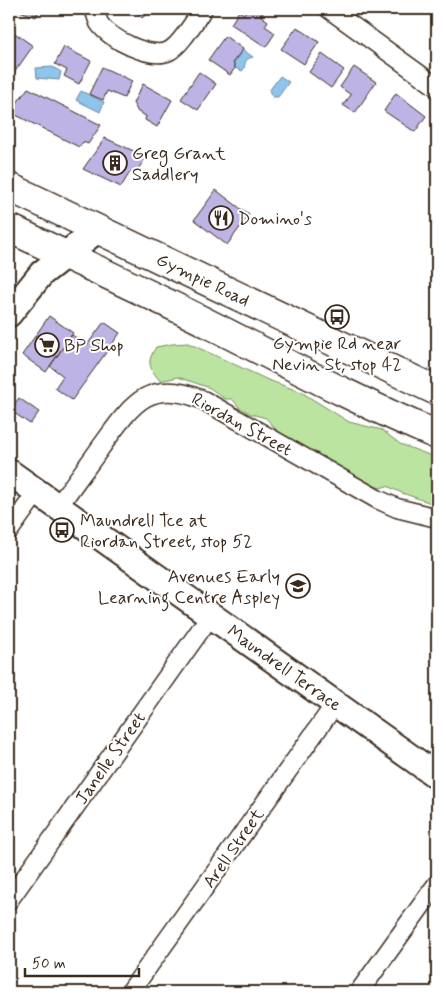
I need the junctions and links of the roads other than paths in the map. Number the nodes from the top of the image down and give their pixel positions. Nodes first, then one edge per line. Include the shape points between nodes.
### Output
1 (94, 9) edge
2 (203, 9) edge
3 (330, 9) edge
4 (437, 87) edge
5 (9, 187) edge
6 (9, 228) edge
7 (97, 230) junction
8 (64, 254) junction
9 (9, 314) edge
10 (398, 373) junction
11 (437, 391) edge
12 (380, 410) junction
13 (437, 435) edge
14 (9, 472) edge
15 (36, 492) junction
16 (58, 507) junction
17 (437, 518) edge
18 (9, 531) edge
19 (211, 615) junction
20 (336, 703) junction
21 (437, 776) edge
22 (437, 884) edge
23 (9, 900) edge
24 (130, 992) edge
25 (359, 992) edge

1 - 2 street via 100,24 110,34 138,50 153,54 168,51 180,41
3 - 4 street
5 - 7 highway, Gympie Road
6 - 8 highway
7 - 8 main road
7 - 10 highway, Gympie Road
8 - 9 main road via 34,281
8 - 12 highway
10 - 11 highway, Gympie Road
10 - 12 highway
12 - 13 highway
14 - 15 main road, Maundrell Terrace
15 - 16 main road, Maundrell Terrace
15 - 18 street
16 - 17 street, Riordan Street via 126,412 142,399 173,390 203,400 377,500
16 - 19 main road, Maundrell Terrace
19 - 20 main road, Maundrell Terrace
19 - 23 street, Janelle Street
20 - 21 main road, Maundrell Terrace
20 - 24 street, Arell Street
22 - 25 street

